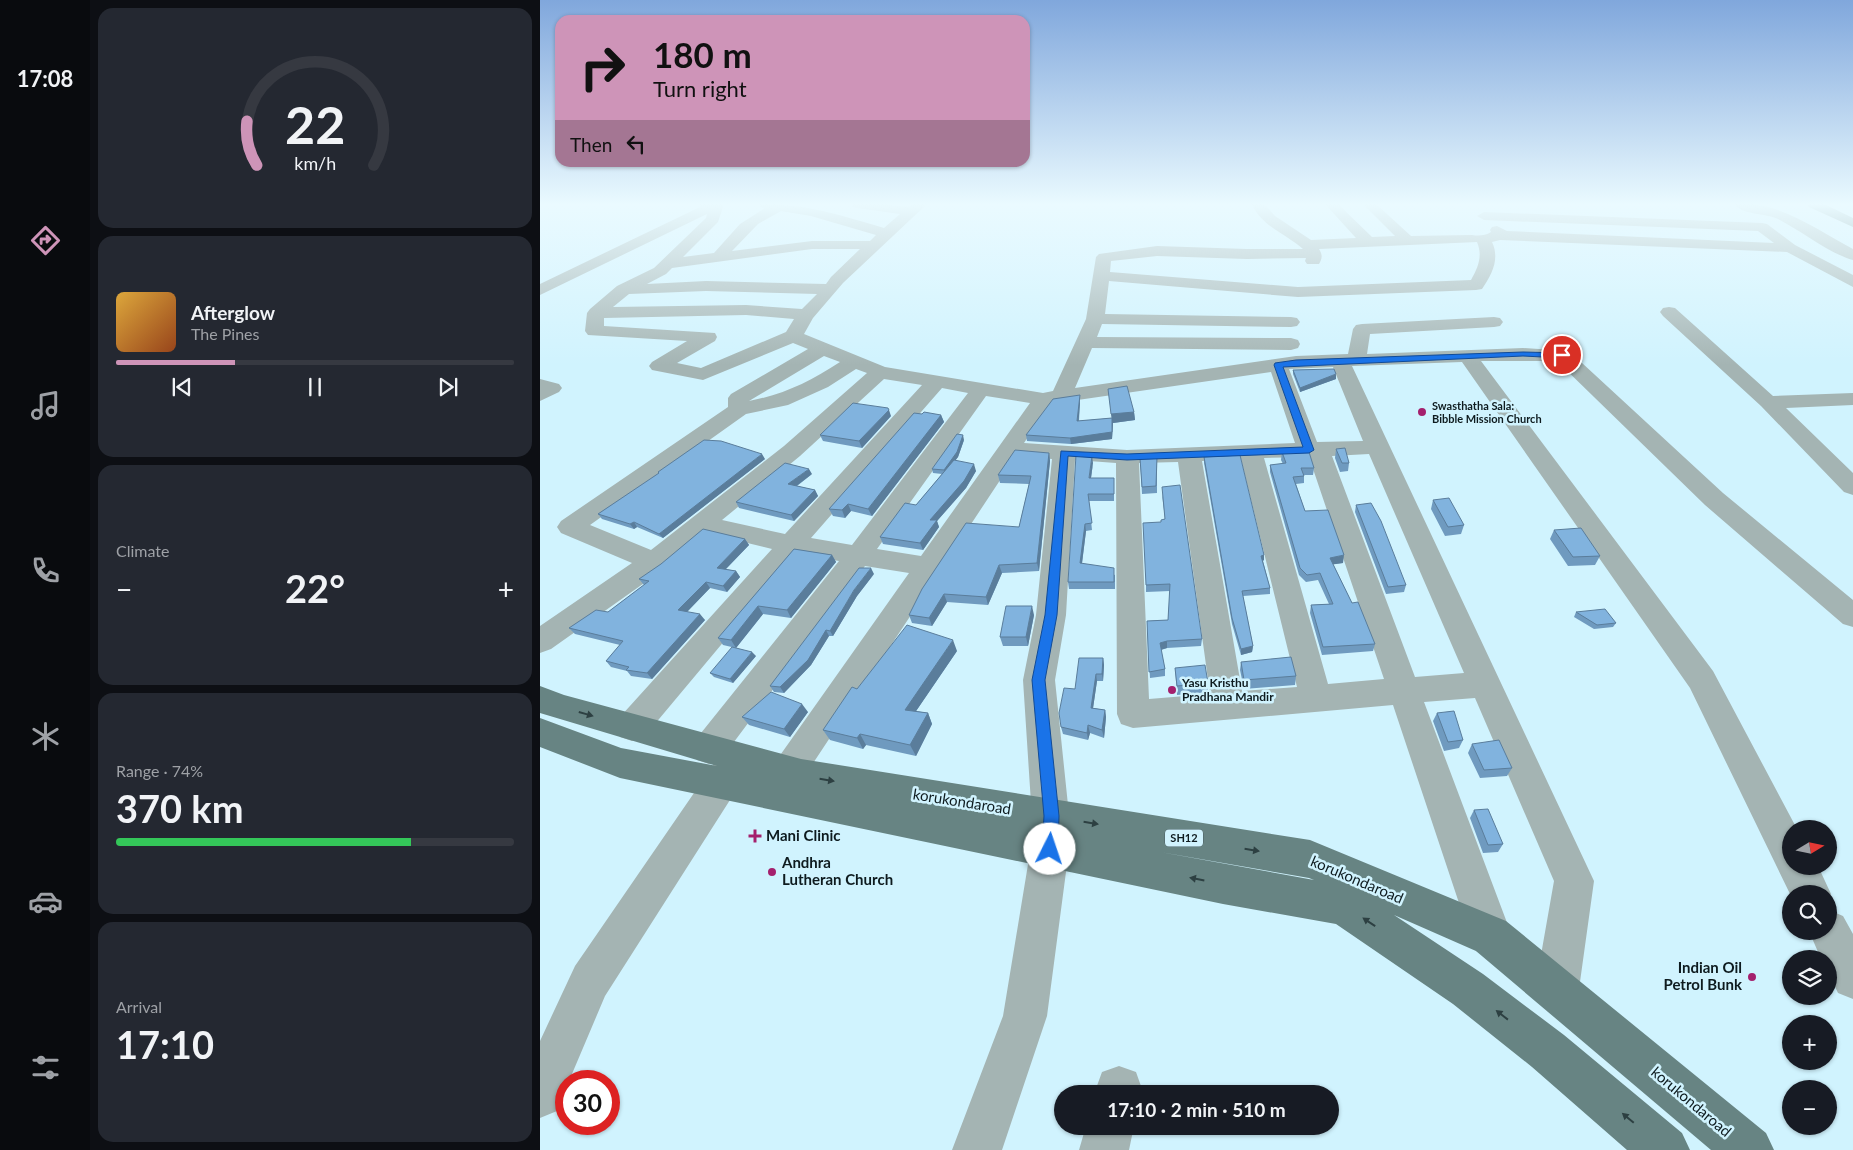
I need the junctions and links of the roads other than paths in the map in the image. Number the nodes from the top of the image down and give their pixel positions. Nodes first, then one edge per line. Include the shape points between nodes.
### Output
1 (605, 258) edge
2 (673, 258) edge
3 (725, 258) edge
4 (741, 258) edge
5 (767, 258) edge
6 (783, 258) edge
7 (860, 258) edge
8 (1104, 258) edge
9 (1309, 258) edge
10 (1488, 258) edge
11 (1808, 258) edge
12 (711, 259) junction
13 (798, 262) dead end
14 (667, 264) junction
15 (1362, 275) dead end
16 (1102, 276) junction
17 (1306, 276) junction
18 (1853, 282) edge
19 (1461, 286) junction
20 (684, 287) junction
21 (831, 289) junction
22 (540, 290) edge
23 (622, 290) junction
24 (1298, 292) junction
25 (665, 311) junction
26 (1669, 312) dead end
27 (596, 313) junction
28 (806, 315) junction
29 (1094, 319) junction
30 (1291, 322) junction
31 (1494, 322) junction
32 (793, 336) junction
33 (1085, 342) junction
34 (823, 348) junction
35 (1523, 354) junction
36 (1466, 356) junction
37 (1288, 357) junction
38 (1348, 360) junction
39 (854, 362) junction
40 (880, 372) junction
41 (937, 381) junction
42 (540, 385) edge
43 (981, 389) junction
44 (540, 395) edge
45 (1052, 398) junction
46 (1768, 402) junction
47 (1849, 403) edge
48 (738, 409) junction
49 (1377, 447) junction
50 (1008, 449) junction
51 (1313, 450) junction
52 (1251, 452) junction
53 (1064, 453) junction
54 (1189, 455) junction
55 (1127, 457) junction
56 (1853, 487) edge
57 (702, 524) junction
58 (791, 544) junction
59 (858, 556) junction
60 (654, 562) junction
61 (927, 568) junction
62 (1853, 616) edge
63 (540, 641) edge
64 (1485, 684) junction
65 (1404, 691) junction
66 (1316, 698) junction
67 (540, 699) edge
68 (1228, 706) junction
69 (632, 727) junction
70 (540, 732) edge
71 (723, 763) junction
72 (788, 772) junction
73 (1050, 833) junction
74 (1782, 838) edge
75 (1491, 936) junction
76 (1834, 940) edge
77 (1853, 978) edge
78 (1557, 989) junction
79 (540, 1094) edge
80 (1108, 1135) edge
81 (978, 1150) edge
82 (1104, 1150) edge
83 (1665, 1150) edge
84 (1749, 1150) edge

1 - 22 street
2 - 14 street
3 - 12 street
4 - 5 street via 733,263
6 - 13 street
7 - 21 street
8 - 16 street
9 - 17 street
10 - 19 street via 1476,285
11 - 18 street
12 - 14 street
12 - 20 street
14 - 23 street via 660,271
15 - 17 street
16 - 24 street
16 - 29 street
17 - 24 street
19 - 24 street
19 - 31 street
20 - 21 street
20 - 23 street
20 - 25 street
21 - 28 street
23 - 27 street
24 - 30 street
25 - 27 street
25 - 28 street via 746,310
26 - 46 street
27 - 32 street via 594,331 708,337 659,366 703,374
28 - 32 street
29 - 30 street
29 - 33 street
30 - 37 street
31 - 35 street
31 - 38 street via 1362,329
32 - 34 street
33 - 37 street
33 - 45 street
34 - 39 street
34 - 48 street via 738,398
35 - 36 street
35 - 62 street via 1562,355 1714,499
36 - 38 street
36 - 74 street via 1702,680
37 - 38 street
37 - 45 street
37 - 51 street
38 - 49 street
39 - 40 street
39 - 48 street via 820,383 781,401
40 - 41 street
40 - 57 street via 792,451
41 - 43 street
41 - 58 street
42 - 44 street via 552,388
43 - 45 street
43 - 59 street
45 - 50 street
46 - 47 street
46 - 56 street
48 - 60 street via 570,527
49 - 51 street
49 - 64 street
50 - 53 street
50 - 61 street
51 - 52 street
51 - 65 street
52 - 54 street
52 - 66 street
53 - 55 street
53 - 73 street via 1051,615 1039,680
54 - 55 street
54 - 68 street
55 - 68 street via 1133,714
57 - 58 street
57 - 60 street
58 - 59 street
58 - 69 street
59 - 61 street
59 - 71 street
60 - 63 street
61 - 72 street
64 - 65 street
64 - 78 street via 1574,881
65 - 66 street
65 - 75 street
66 - 68 street
67 -> 69 main road, korukondaroad / SH12
69 - 71 main road, korukondaroad / SH12
70 - 71 main road, SH12 via 620,763
71 - 72 main road, korukondaroad / SH12
71 - 73 main road, SH12
71 - 79 street via 590,981
72 -> 73 main road, korukondaroad / SH12
73 -> 75 main road, korukondaroad / SH12 via 1310,859
73 - 81 street via 1025,1016
83 -> 73 main road, SH12 via 1548,1051 1468,989 1344,905 1223,884
75 - 78 main road, korukondaroad / SH12
76 - 77 street
78 - 84 main road, korukondaroad / SH12
80 - 82 street

